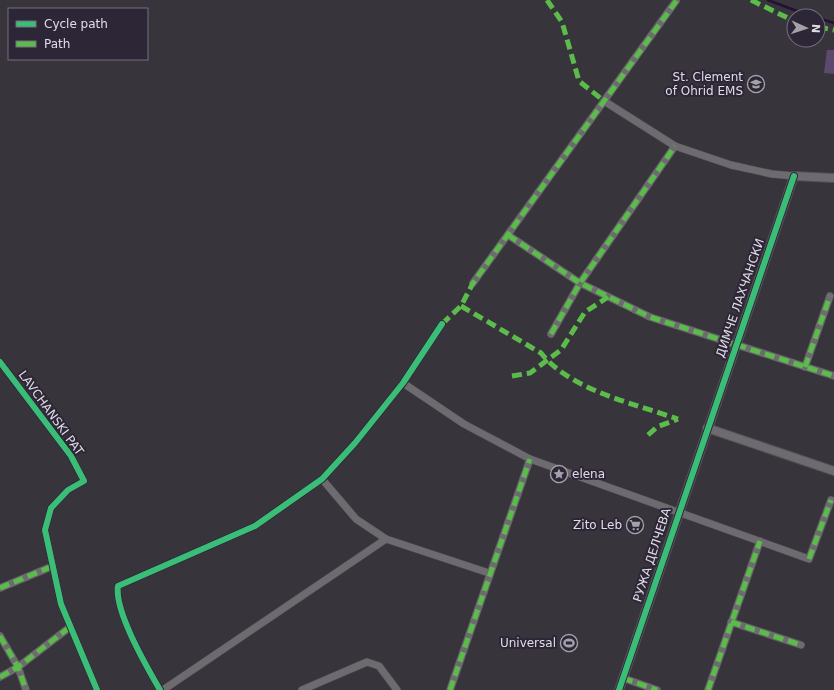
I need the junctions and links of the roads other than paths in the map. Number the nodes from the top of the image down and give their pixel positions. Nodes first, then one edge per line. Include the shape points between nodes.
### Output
1 (676, 1) edge
2 (604, 101) junction
3 (675, 146) junction
4 (794, 176) junction
5 (834, 178) edge
6 (508, 235) junction
7 (473, 283) dead end
8 (580, 283) junction
9 (830, 296) dead end
10 (442, 324) dead end
11 (551, 334) dead end
12 (736, 345) junction
13 (0, 362) edge
14 (805, 367) junction
15 (834, 376) edge
16 (403, 383) junction
17 (707, 428) junction
18 (530, 459) junction
19 (834, 471) edge
20 (322, 479) junction
21 (831, 500) dead end
22 (678, 512) junction
23 (386, 539) junction
24 (760, 541) junction
25 (53, 566) junction
26 (489, 573) junction
27 (0, 588) edge
28 (731, 622) junction
29 (70, 627) junction
30 (0, 636) edge
31 (801, 645) dead end
32 (18, 667) junction
33 (0, 677) edge
34 (623, 678) junction
35 (26, 690) edge
36 (97, 690) edge
37 (160, 690) edge
38 (163, 690) edge
39 (302, 690) edge
40 (397, 690) edge
41 (450, 690) edge
42 (619, 690) edge
43 (657, 690) edge
44 (708, 690) edge

1 - 2 street
2 - 3 street
2 - 6 street
3 - 4 street via 730,165
3 - 8 street
4 - 5 street
4 - 12 street, ДИМЧЕ ЛАХЧАНСКИ
6 - 7 street
6 - 8 street, ДИМЧЕ ЛАХЧАНСКИ
8 - 11 street
8 - 12 street, ДИМЧЕ ЛАХЧАНСКИ via 650,318
9 - 14 street
10 - 16 street
12 - 14 street, ДИМЧЕ ЛАХЧАНСКИ
12 - 17 street, ДИМЧЕ ЛАХЧАНСКИ
13 - 25 street, LAVCHANSKI PAT via 71,456 84,481 58,499 47,518 45,530
14 - 15 street, ДИМЧЕ ЛАХЧАНСКИ
16 - 18 street via 464,424
16 - 20 street via 355,443
17 - 19 street
17 - 22 street, РУЖА ДЕЛЧЕВА
18 - 22 street
18 - 26 street
20 - 23 street via 356,519
20 - 37 street via 256,526 118,586 117,594 122,612
21 - 24 street via 809,558
22 - 24 street
22 - 34 street, РУЖА ДЕЛЧЕВА
23 - 26 street
23 - 38 street
24 - 28 street
25 - 27 street
25 - 29 street, LAVCHANSKI PAT via 61,604
26 - 41 street
28 - 31 street
28 - 44 street
29 - 32 street
29 - 36 street, LAVCHANSKI PAT
30 - 32 street
32 - 33 street
32 - 35 street
34 - 42 street, РУЖА ДЕЛЧЕВА
34 - 43 street
39 - 40 street via 366,662 379,666

